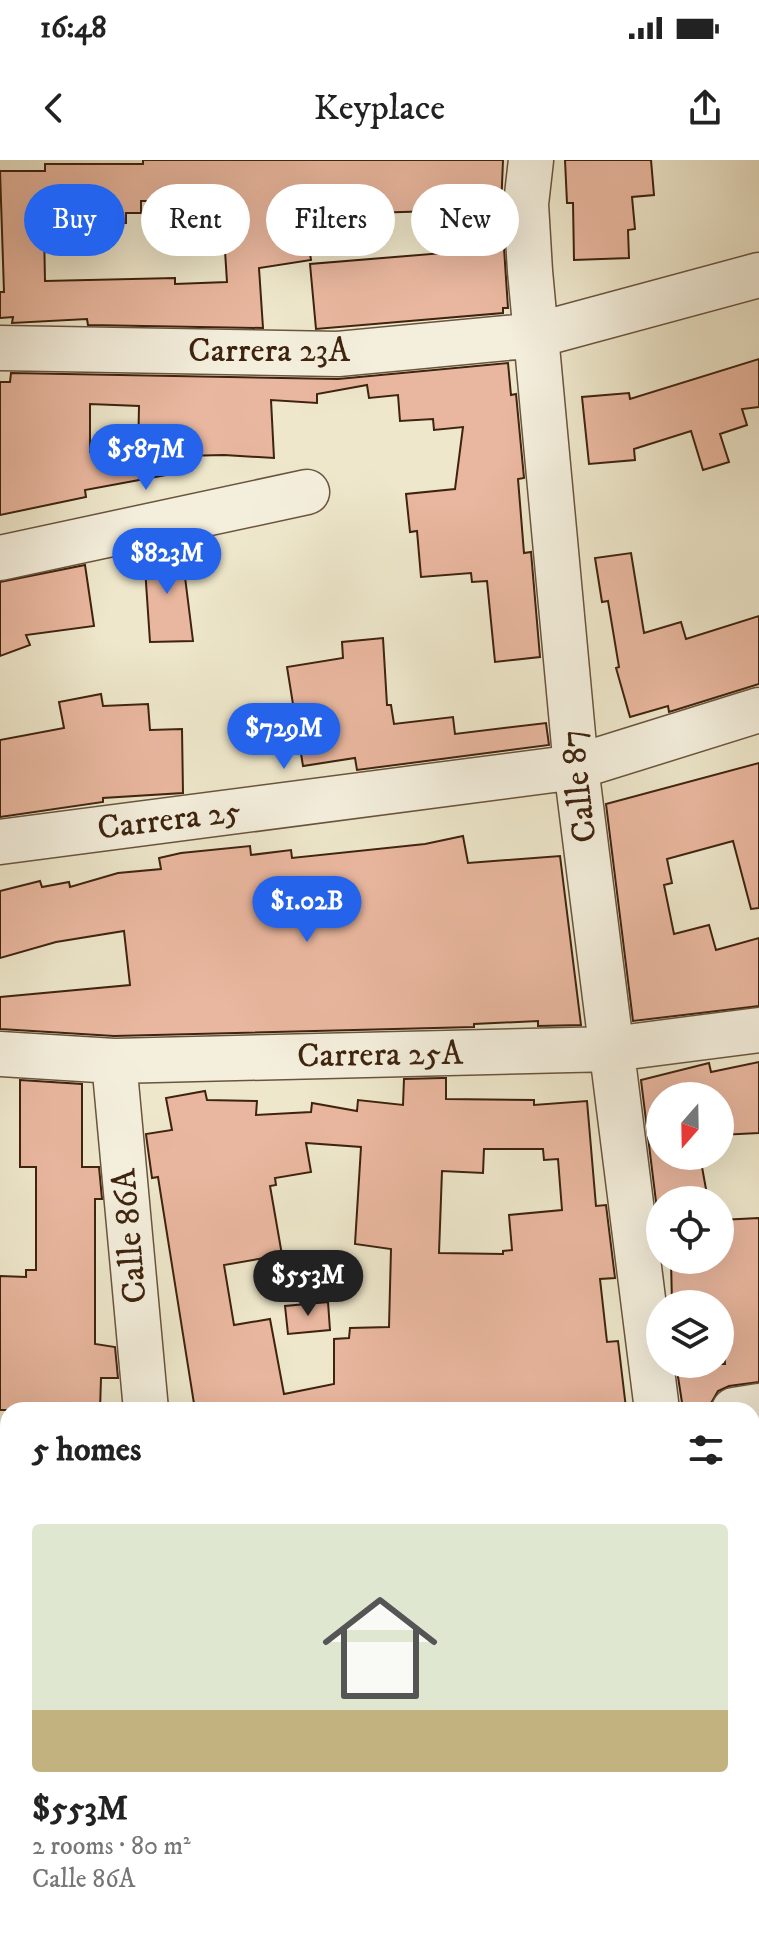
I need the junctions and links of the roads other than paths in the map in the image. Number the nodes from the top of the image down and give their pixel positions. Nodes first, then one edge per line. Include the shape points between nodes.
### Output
1 (531, 160) edge
2 (759, 275) edge
3 (537, 335) junction
4 (0, 348) edge
5 (307, 492) dead end
6 (0, 558) edge
7 (759, 710) edge
8 (576, 767) junction
9 (0, 842) edge
10 (759, 1030) edge
11 (612, 1049) junction
12 (0, 1054) edge
13 (114, 1061) junction
14 (145, 1402) edge
15 (656, 1402) edge
16 (678, 1938) edge
17 (712, 1938) edge

1 - 3 street, Calle 87 via 526,204
2 - 3 street, Carrera 23A
3 - 4 street, Carrera 23A via 338,354
3 - 8 street, Calle 87
5 - 6 street
7 - 8 street, Carrera 25
8 - 9 street, Carrera 25
8 - 11 street, Calle 87
10 - 11 street, Carrera 25A
11 - 13 street, Carrera 25A
11 - 15 street, Calle 87
12 - 13 street, Carrera 25A
13 - 14 street, Calle 86A
16 - 17 street

